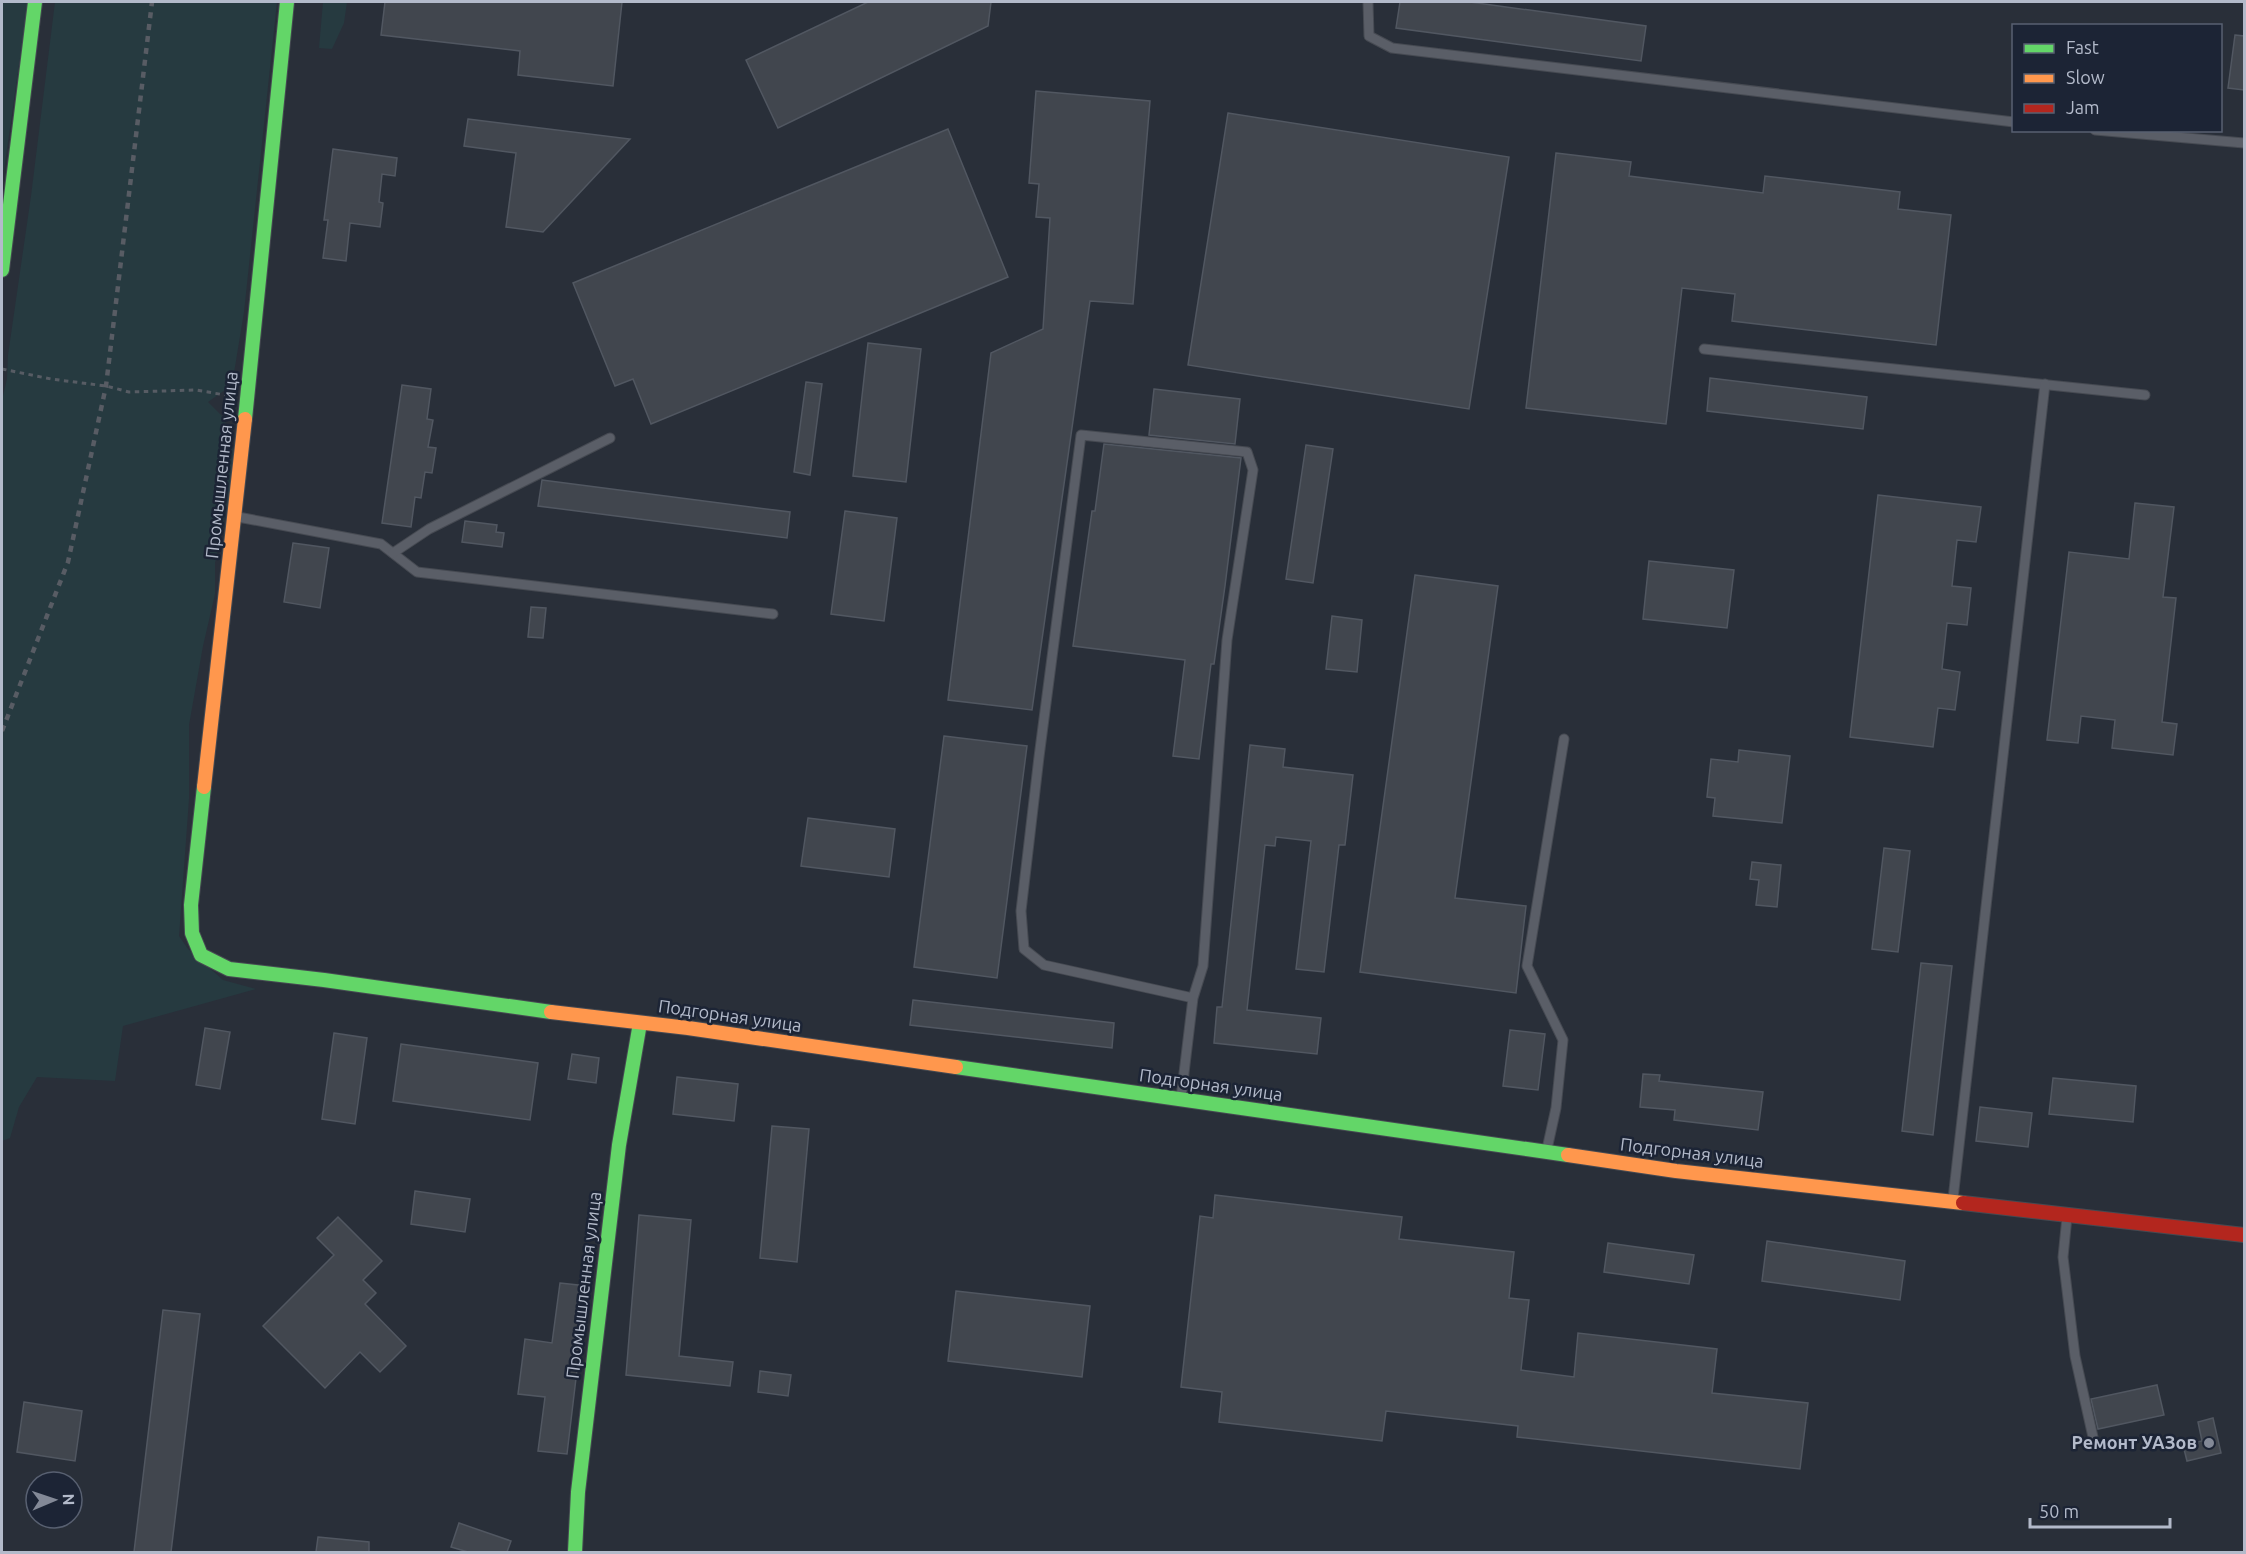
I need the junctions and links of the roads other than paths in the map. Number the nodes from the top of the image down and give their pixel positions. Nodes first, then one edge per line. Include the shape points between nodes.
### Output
1 (35, 2) edge
2 (287, 2) edge
3 (1368, 2) edge
4 (2012, 122) edge
5 (2118, 132) edge
6 (2244, 143) edge
7 (2, 270) edge
8 (1704, 349) dead end
9 (2045, 384) junction
10 (2145, 395) dead end
11 (610, 438) dead end
12 (235, 517) junction
13 (393, 553) junction
14 (773, 614) dead end
15 (1564, 739) dead end
16 (192, 933) joint
17 (1193, 998) junction
18 (640, 1023) junction
19 (1181, 1098) junction
20 (1546, 1152) junction
21 (1952, 1202) junction
22 (2067, 1214) junction
23 (2244, 1234) edge
24 (2092, 1437) dead end
25 (575, 1552) edge

1 - 7 street
2 - 12 street, Промышленная улица
3 - 4 lane via 1369,36 1392,48
5 - 6 lane
8 - 9 lane
9 - 10 lane
9 - 21 lane
11 - 13 lane via 429,529
12 - 13 lane via 381,544
12 - 16 street, Промышленная улица via 191,905
13 - 14 lane via 417,572
15 - 20 lane via 1527,966 1563,1040 1556,1108
16 - 18 street, Подгорная улица via 201,955 229,969
17 - 17 lane via 1044,966 1024,949 1021,911 1081,435 1247,452 1253,470 1227,640 1203,966
17 - 19 lane
18 - 19 street, Подгорная улица
18 - 25 street, Промышленная улица via 619,1145 579,1481
19 - 20 street, Подгорная улица
20 - 21 street, Подгорная улица
21 - 22 street, Подгорная улица
22 - 23 street, Подгорная улица
22 - 24 lane via 2063,1257 2075,1356

